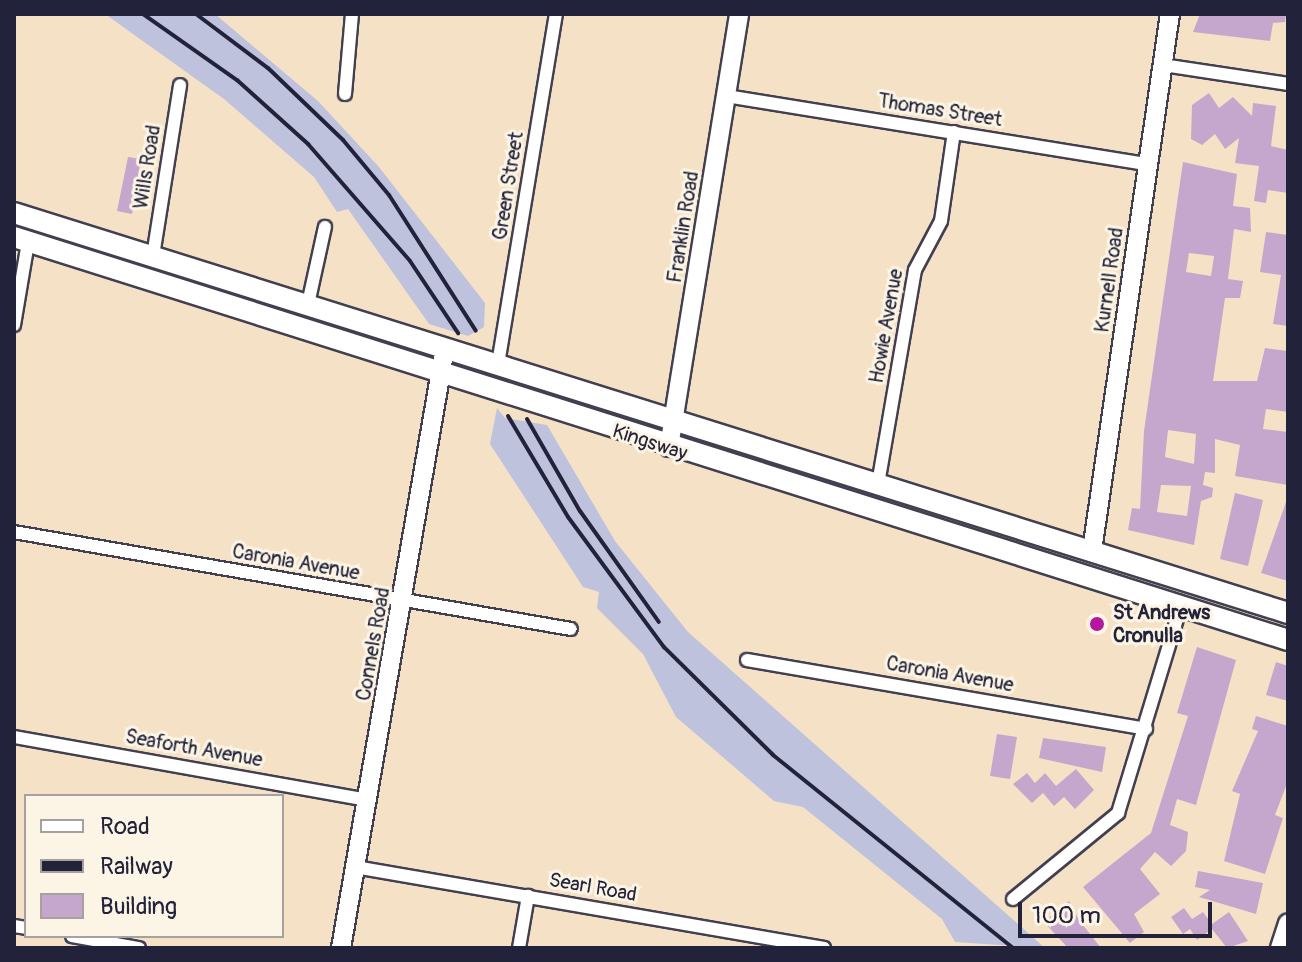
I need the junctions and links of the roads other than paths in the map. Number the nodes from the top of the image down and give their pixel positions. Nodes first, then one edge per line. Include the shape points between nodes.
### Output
1 (352, 14) edge
2 (556, 14) edge
3 (739, 14) edge
4 (1170, 14) edge
5 (1163, 65) junction
6 (1288, 84) edge
7 (180, 85) dead end
8 (345, 94) dead end
9 (726, 96) junction
10 (954, 132) junction
11 (1148, 164) junction
12 (14, 213) edge
13 (325, 227) dead end
14 (21, 240) edge
15 (153, 256) junction
16 (308, 304) junction
17 (14, 325) edge
18 (445, 348) junction
19 (498, 364) junction
20 (441, 375) junction
21 (674, 420) junction
22 (669, 447) junction
23 (878, 484) junction
24 (14, 532) edge
25 (1092, 551) junction
26 (1189, 583) junction
27 (403, 602) junction
28 (1180, 609) junction
29 (1288, 613) edge
30 (571, 629) dead end
31 (1288, 640) edge
32 (747, 660) dead end
33 (1146, 729) junction
34 (14, 737) edge
35 (367, 800) junction
36 (355, 867) junction
37 (528, 896) junction
38 (1013, 899) dead end
39 (1288, 923) edge
40 (83, 938) edge
41 (139, 948) edge
42 (341, 948) edge
43 (519, 948) edge
44 (824, 948) edge
45 (1280, 948) edge

1 - 8 street
2 - 19 street, Green Street
3 - 9 street, Franklin Road
4 - 5 street, Kurnell Road
5 - 6 street
5 - 11 street, Kurnell Road
7 - 15 street, Wills Road
9 - 10 street, Thomas Street
9 - 21 street, Franklin Road
10 - 11 street, Thomas Street
10 - 23 street, Howie Avenue via 941,221 915,270
11 - 25 street, Kurnell Road
12 - 15 main road, Kingsway
13 - 16 street
14 - 17 street
14 - 20 main road, Kingsway
15 - 16 main road, Kingsway
16 - 18 main road, Kingsway
18 - 19 main road, Kingsway
18 - 20 street, Connels Road
19 - 21 main road, Kingsway
20 - 22 main road, Kingsway
20 - 27 street, Connels Road
21 - 22 street, Franklin Road
21 - 23 main road, Kingsway
22 - 28 main road, Kingsway
23 - 25 main road, Kingsway
24 - 27 street, Caronia Avenue
25 - 26 main road, Kingsway
26 - 28 main road
26 - 29 main road, Kingsway
27 - 30 street, Caronia Avenue
27 - 35 street, Connels Road
28 - 31 main road, Kingsway
28 - 33 street
32 - 33 street, Caronia Avenue
33 - 38 street via 1118,813
34 - 35 street, Seaforth Avenue
35 - 36 street, Connels Road
36 - 37 street, Searl Road
36 - 42 street, Connels Road
37 - 43 street
37 - 44 street, Searl Road
39 - 45 street
40 - 41 street

